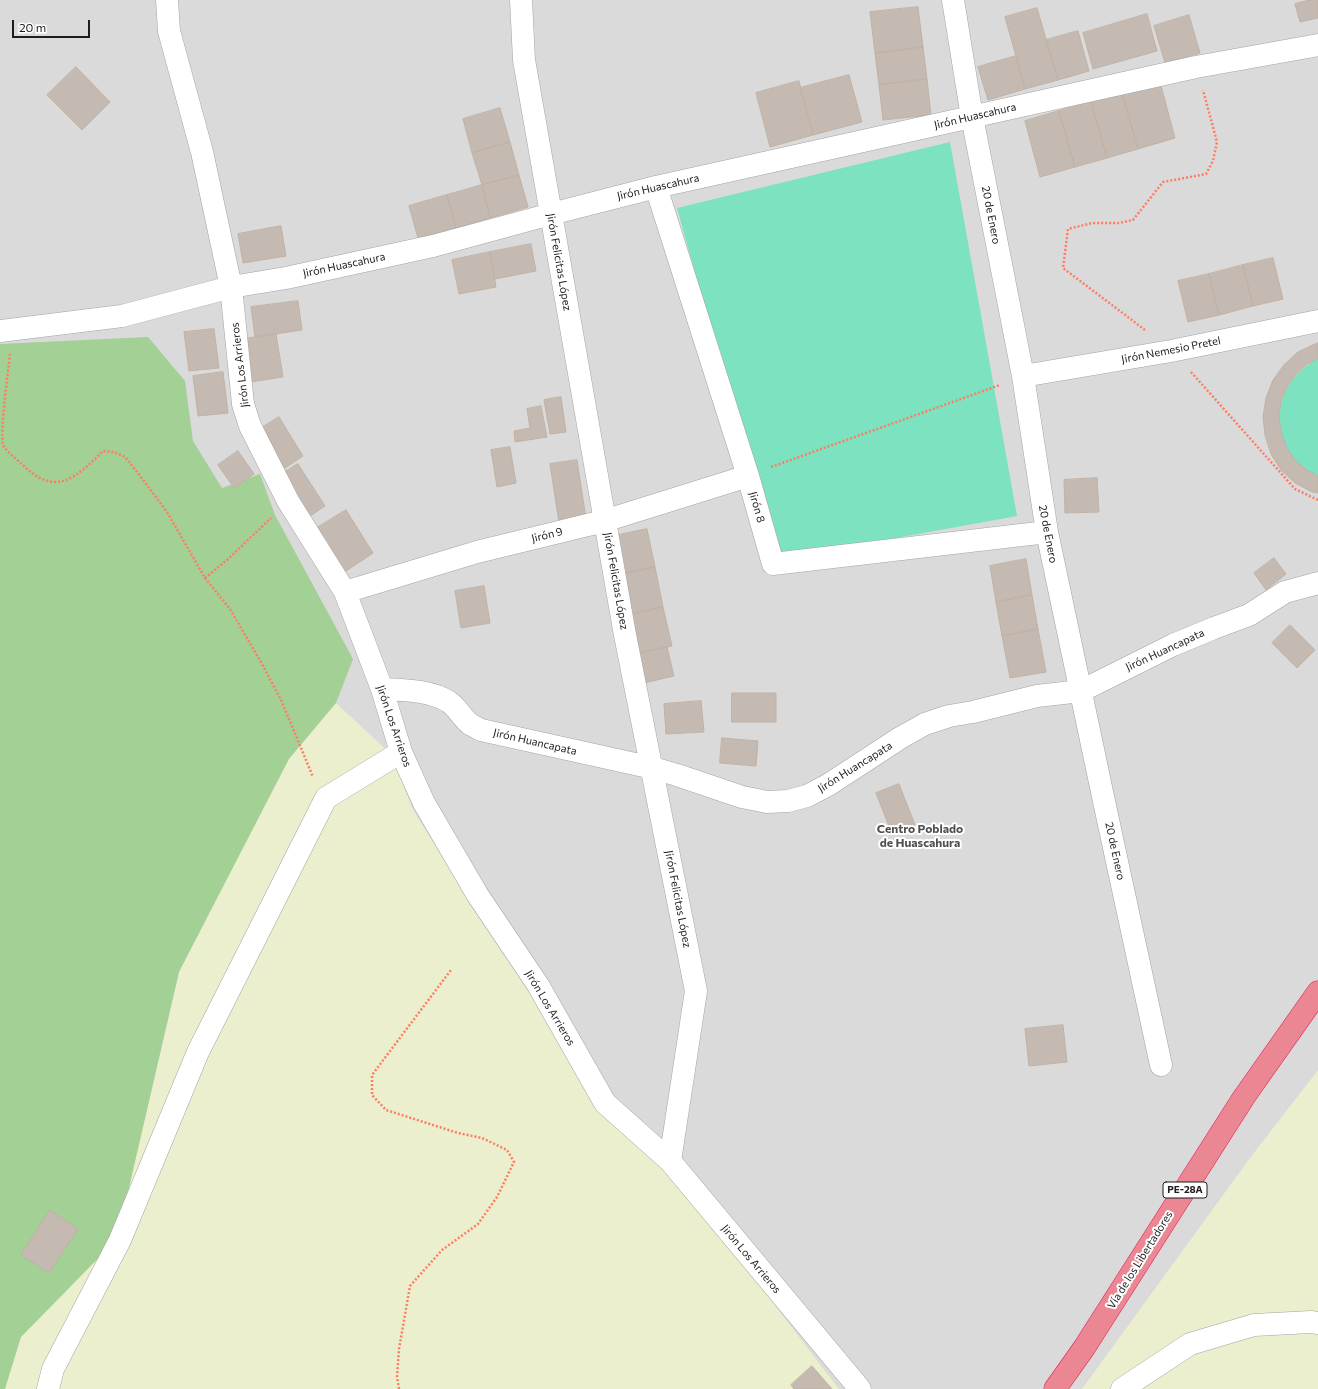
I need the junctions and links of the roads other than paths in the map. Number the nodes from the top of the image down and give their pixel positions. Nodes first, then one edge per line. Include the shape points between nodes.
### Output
1 (167, 0) edge
2 (521, 0) edge
3 (952, 0) edge
4 (1318, 44) edge
5 (972, 117) junction
6 (656, 187) junction
7 (551, 214) junction
8 (231, 287) junction
9 (1318, 321) edge
10 (6, 330) edge
11 (1023, 376) junction
12 (748, 476) junction
13 (604, 521) junction
14 (1047, 532) junction
15 (1318, 583) edge
16 (345, 592) junction
17 (382, 689) junction
18 (1081, 691) junction
19 (401, 752) junction
20 (653, 768) junction
21 (1318, 992) edge
22 (1162, 1065) dead end
23 (670, 1161) junction
24 (1318, 1323) edge
25 (48, 1389) edge
26 (860, 1389) edge
27 (1055, 1389) edge
28 (1122, 1389) edge

1 - 8 street, Jirón Los Arrieros via 169,31 202,152
2 - 7 street, Jirón Felicitas López via 524,60
3 - 5 street, 20 de Enero
4 - 5 street, Jirón Huascahura via 1196,67
5 - 6 street, Jirón Huascahura
5 - 11 street, 20 de Enero
6 - 7 street, Jirón Huascahura
6 - 12 street, Jirón 8
7 - 8 street, Jirón Huascahura via 433,246 286,278
7 - 13 street, Jirón Felicitas López
8 - 10 street, Jirón Huascahura via 122,316
8 - 16 street, Jirón Los Arrieros via 243,404 250,426 288,501
9 - 11 street, Jirón Nemesio Pretel via 1171,351
11 - 14 street, 20 de Enero
12 - 13 street, Jirón 9
12 - 14 street, Jirón 8 via 773,564
13 - 16 street, Jirón 9 via 477,552
13 - 20 street, Jirón Felicitas López
14 - 18 street, 20 de Enero
15 - 18 street, Jirón Huancapata via 1285,592 1249,615 1173,645
16 - 17 street, Jirón Los Arrieros
17 - 19 street, Jirón Los Arrieros
17 - 20 street, Jirón Huancapata via 411,690 436,696 448,702 470,724 481,730
18 - 20 street, Jirón Huancapata via 1037,696 925,724 828,785 807,796 788,801 767,802 742,797
18 - 22 street, 20 de Enero
19 - 23 street, Jirón Los Arrieros via 424,802 473,887 538,985 605,1103
19 - 25 street via 326,798 198,1052 120,1240 53,1369
20 - 23 street, Jirón Felicitas López via 696,991
21 - 27 highway, Vía de los Libertadores / PE-28A via 1244,1097 1084,1348
23 - 26 street, Jirón Los Arrieros
24 - 28 street via 1254,1325 1190,1344

